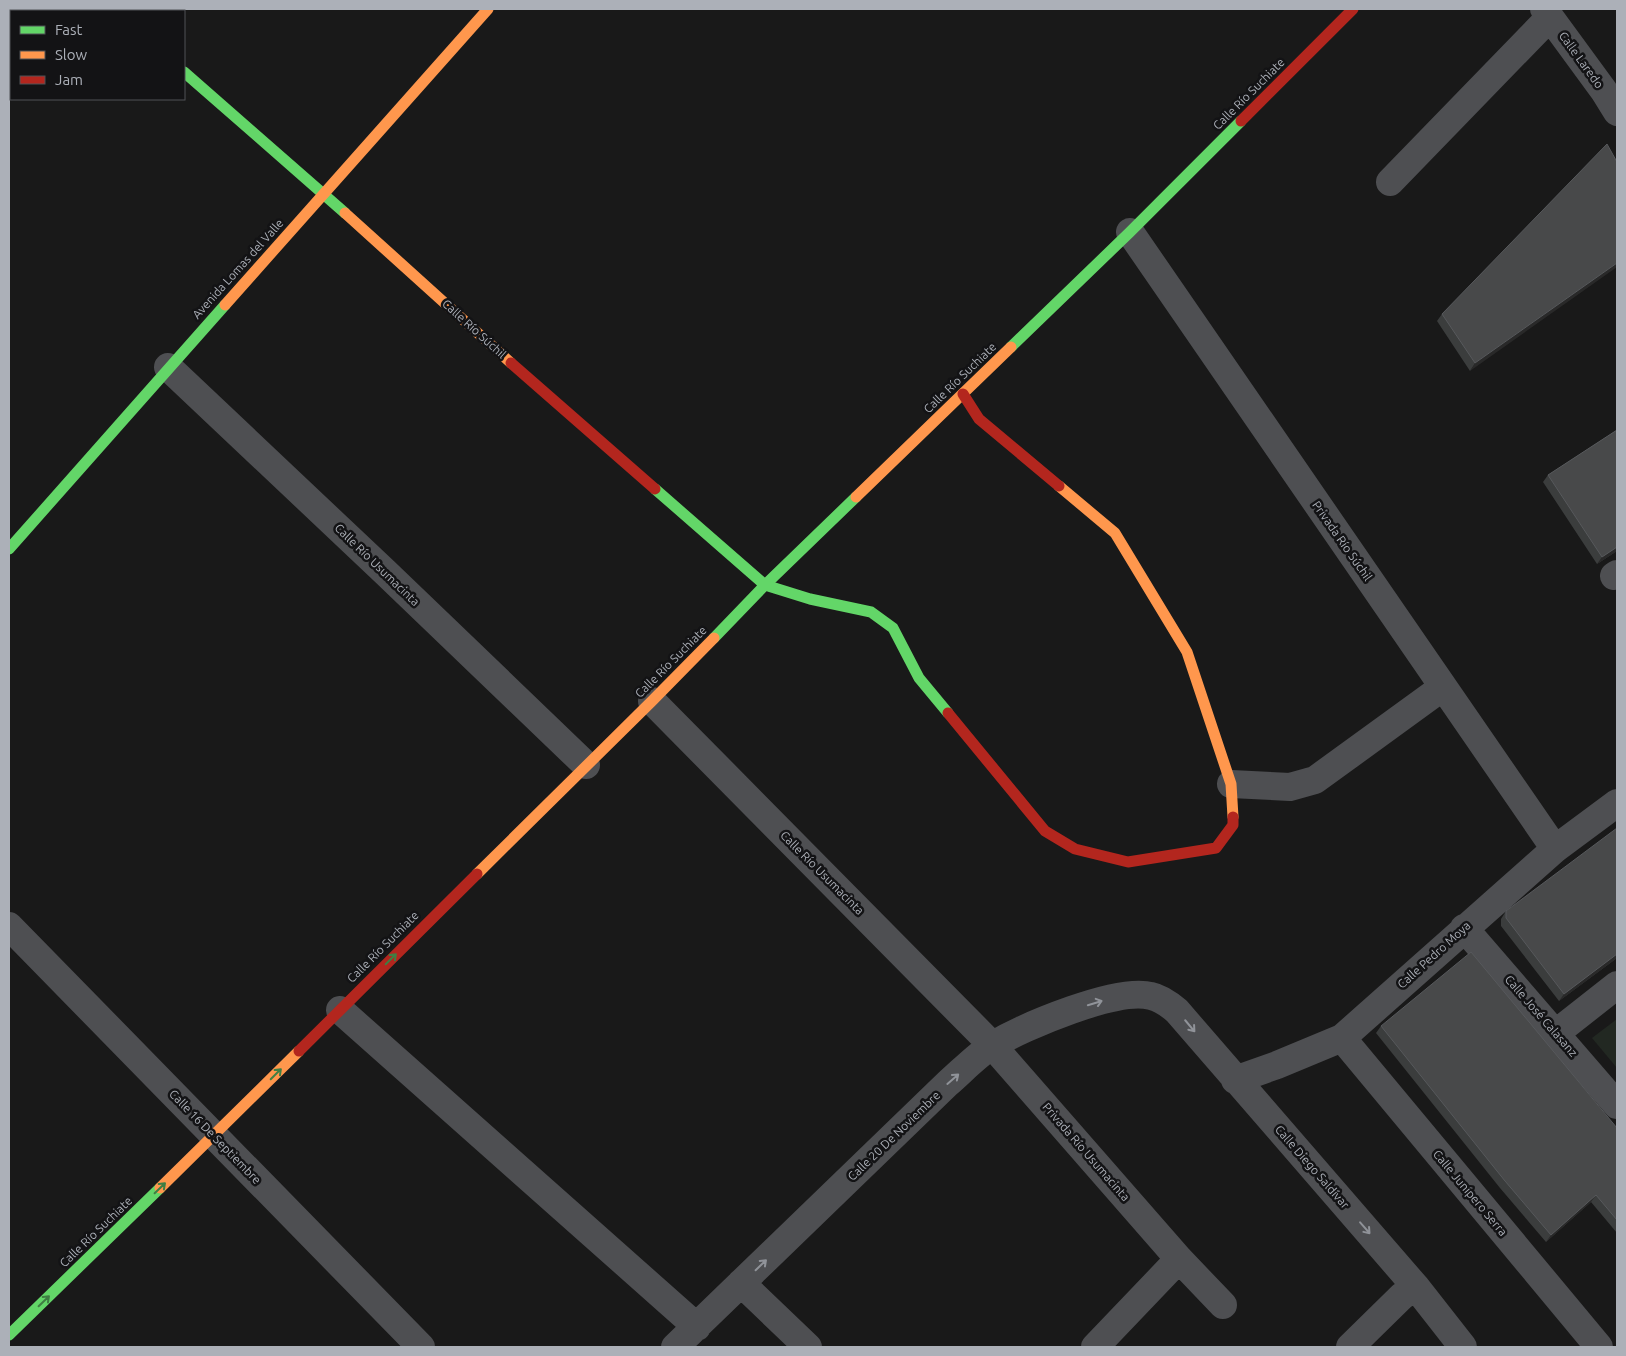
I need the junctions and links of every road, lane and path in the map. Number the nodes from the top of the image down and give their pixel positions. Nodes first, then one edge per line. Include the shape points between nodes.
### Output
1 (488, 9) edge
2 (1353, 9) edge
3 (1547, 13) edge
4 (185, 73) edge
5 (1613, 95) edge
6 (1390, 182) dead end
7 (324, 194) junction
8 (1130, 232) junction
9 (168, 367) junction
10 (963, 394) junction
11 (9, 549) edge
12 (765, 585) junction
13 (1443, 687) junction
14 (652, 701) junction
15 (586, 765) junction
16 (1231, 784) junction
17 (1617, 803) edge
18 (1554, 849) junction
19 (9, 926) edge
20 (1464, 928) junction
21 (1617, 985) edge
22 (1152, 996) joint
23 (340, 1010) junction
24 (1556, 1033) junction
25 (1342, 1038) junction
26 (992, 1046) junction
27 (1235, 1080) junction
28 (1617, 1105) edge
29 (214, 1136) junction
30 (1180, 1259) junction
31 (741, 1283) junction
32 (1416, 1287) junction
33 (1223, 1305) dead end
34 (697, 1327) junction
35 (9, 1335) edge
36 (421, 1347) edge
37 (675, 1347) edge
38 (808, 1347) edge
39 (1095, 1347) edge
40 (1350, 1347) edge
41 (1463, 1347) edge
42 (1599, 1347) edge

1 - 7 street, Avenida Lomas del Valle
2 - 8 street, Calle Río Suchiate
3 - 5 street, Calle Laredo
3 - 6 street
4 - 7 street, Calle Río Súchil
7 - 9 street, Avenida Lomas del Valle
7 - 12 street, Calle Río Súchil via 540,389
8 - 10 street, Calle Río Suchiate
8 - 13 street, Privada Río Súchil
9 - 11 street, Avenida Lomas del Valle
9 - 15 street, Calle Río Usumacinta
10 - 12 street, Calle Río Suchiate
10 - 16 street via 979,419 1115,533 1187,652
12 - 14 street, Calle Río Suchiate
12 - 16 street via 871,612 893,628 918,678 1045,831 1075,849 1128,862 1216,848 1234,826
13 - 16 street via 1315,780 1290,787
13 - 18 street, Privada Río Súchil
14 - 15 street, Calle Río Suchiate
14 - 26 street, Calle Río Usumacinta
23 -> 15 street, Calle Río Suchiate
17 - 18 street, Calle Pedro Moya
18 - 20 street, Calle Pedro Moya
19 - 29 street, Calle 16 De Septiembre
20 - 24 street, Calle José Calasanz
20 - 25 street, Calle Pedro Moya
21 - 24 street
26 -> 22 street, Calle 20 De Noviembre via 1035,1024 1097,1002 1136,994
22 -> 27 street, Calle Diego Saldívar via 1177,1011
29 -> 23 street, Calle Río Suchiate
23 - 34 street
24 - 28 street, Calle José Calasanz
25 - 27 street, Calle Pedro Moya
25 - 42 street, Calle Junípero Serra
26 - 30 street, Privada Río Usumacinta
31 -> 26 street, Calle 20 De Noviembre via 947,1084
27 -> 32 street, Calle Diego Saldívar
35 -> 29 street, Calle Río Suchiate
29 - 36 street, Calle 16 De Septiembre
30 - 33 street, Privada Río Usumacinta
30 - 39 street
31 - 34 street, Calle 20 De Noviembre
31 - 38 street
32 - 40 street via 1402,1296
32 - 41 street, Calle Diego Saldívar
34 - 37 street, Calle 20 De Noviembre

